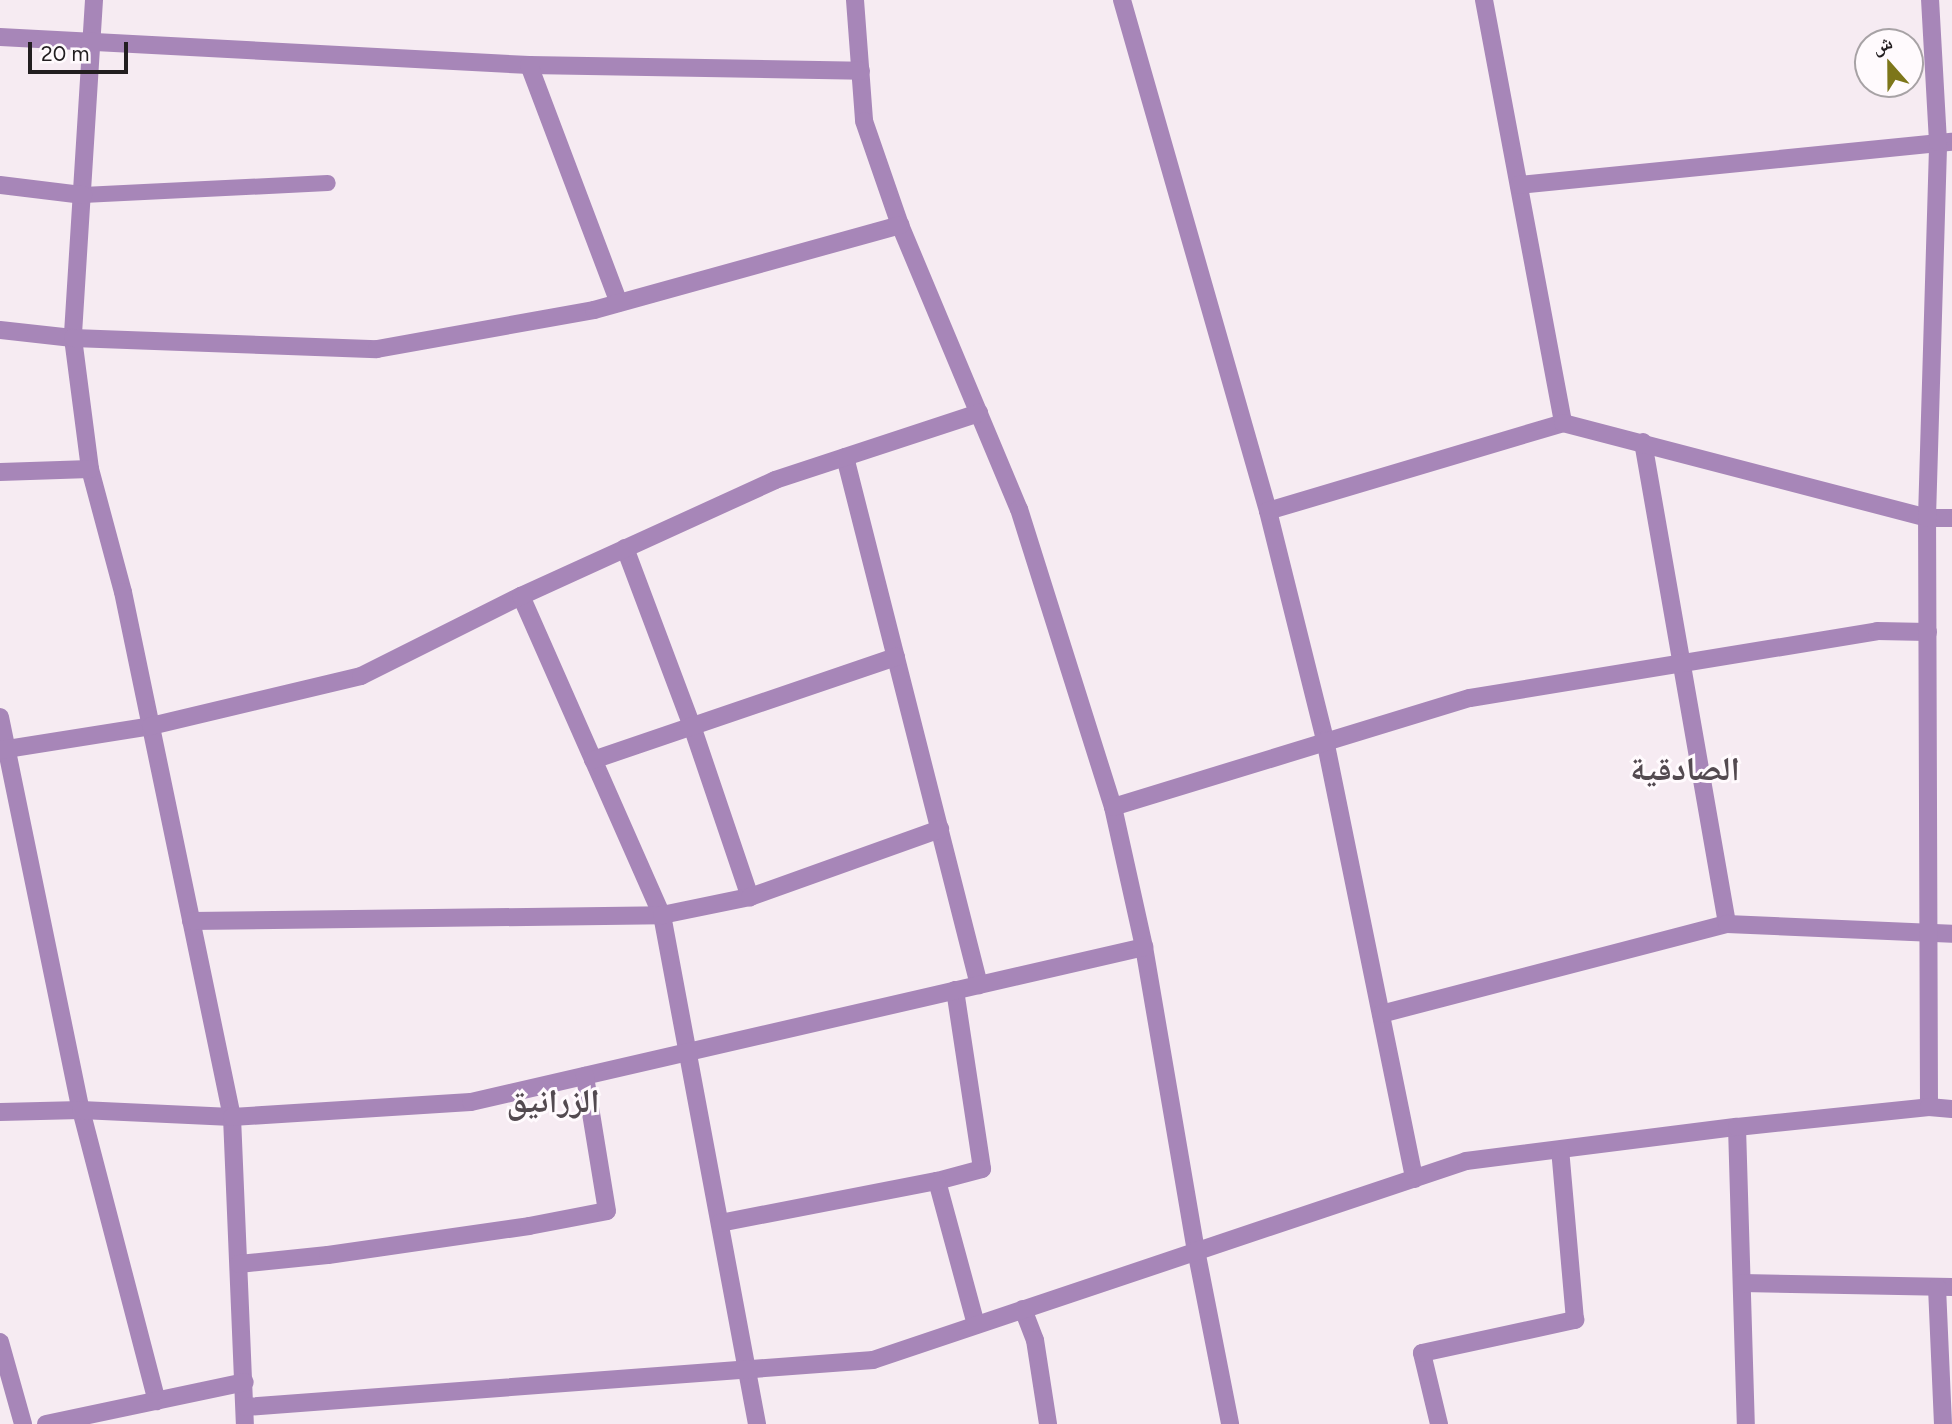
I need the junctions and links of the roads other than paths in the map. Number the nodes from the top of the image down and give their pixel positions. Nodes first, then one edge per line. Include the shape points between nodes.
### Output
1 (94, 0) edge
2 (855, 0) edge
3 (1122, 0) edge
4 (1485, 0) edge
5 (1930, 0) edge
6 (0, 37) edge
7 (92, 44) junction
8 (529, 65) junction
9 (861, 71) junction
10 (1945, 142) edge
11 (328, 183) dead end
12 (0, 185) edge
13 (1519, 185) junction
14 (83, 195) junction
15 (900, 225) junction
16 (620, 303) junction
17 (0, 330) edge
18 (73, 338) junction
19 (979, 413) junction
20 (1563, 423) junction
21 (1643, 442) junction
22 (845, 457) junction
23 (90, 470) junction
24 (0, 472) edge
25 (1268, 512) junction
26 (1927, 518) junction
27 (1952, 518) edge
28 (625, 548) junction
29 (521, 596) junction
30 (1928, 632) junction
31 (896, 657) junction
32 (1683, 663) junction
33 (0, 717) edge
34 (150, 726) junction
35 (692, 726) junction
36 (1325, 740) junction
37 (3, 749) edge
38 (593, 760) junction
39 (1113, 807) junction
40 (940, 829) junction
41 (750, 897) junction
42 (662, 915) junction
43 (191, 921) junction
44 (1727, 924) junction
45 (1928, 932) junction
46 (1952, 934) edge
47 (1144, 947) junction
48 (979, 985) junction
49 (955, 990) junction
50 (1381, 1014) junction
51 (686, 1052) junction
52 (585, 1076) junction
53 (1928, 1107) junction
54 (1952, 1109) edge
55 (81, 1110) junction
56 (0, 1112) edge
57 (232, 1117) junction
58 (1737, 1127) junction
59 (1560, 1150) junction
60 (1414, 1179) junction
61 (937, 1181) junction
62 (719, 1223) junction
63 (1196, 1250) junction
64 (239, 1264) junction
65 (1742, 1283) junction
66 (1944, 1287) edge
67 (1023, 1309) junction
68 (976, 1325) junction
69 (0, 1342) edge
70 (748, 1371) junction
71 (245, 1382) junction
72 (157, 1401) junction
73 (246, 1415) edge
74 (23, 1424) edge
75 (46, 1424) edge
76 (757, 1424) edge
77 (1048, 1424) edge
78 (1230, 1424) edge
79 (1439, 1424) edge
80 (1746, 1424) edge
81 (1943, 1424) edge

1 - 7 street
2 - 9 street
3 - 25 street
4 - 13 street
5 - 10 street
6 - 7 street
7 - 8 street
7 - 14 street
8 - 9 street
8 - 16 street
9 - 15 street via 864,121
10 - 13 street
10 - 26 street
11 - 14 lane
12 - 14 street
13 - 20 street
14 - 18 street
15 - 16 street
15 - 19 street
16 - 18 street via 377,349
17 - 18 street
18 - 23 street
19 - 22 street
19 - 39 street via 1019,509
20 - 21 street
20 - 25 street
21 - 26 street
21 - 32 street
22 - 28 street via 775,480
22 - 31 street
23 - 24 street
23 - 34 street via 123,592
25 - 36 street
26 - 27 street
26 - 30 street
28 - 29 street
28 - 35 street
29 - 34 street via 361,676
29 - 38 street
30 - 32 street via 1877,631
30 - 45 street
31 - 35 street
31 - 40 street
32 - 36 street via 1471,698
32 - 44 street
33 - 37 street
34 - 37 street
34 - 43 street
35 - 38 street
35 - 41 street
36 - 39 street
36 - 50 street
37 - 55 street
38 - 42 street
39 - 47 street
40 - 41 street
40 - 48 street
41 - 42 street
42 - 43 street
42 - 51 street
43 - 57 street
44 - 45 street
44 - 50 street
45 - 46 street
45 - 53 street
47 - 48 street
47 - 63 street
48 - 49 street
49 - 51 street
49 - 61 street via 982,1168
50 - 60 street
51 - 52 street
51 - 62 street
52 - 57 street via 471,1102
52 - 64 street via 607,1211 328,1255
53 - 54 street
53 - 58 street
55 - 56 street
55 - 57 street
55 - 72 street
57 - 64 street
58 - 59 street
58 - 65 street
59 - 60 street via 1466,1161
59 - 79 street via 1574,1320 1422,1353
60 - 63 street
61 - 62 street
61 - 68 street
62 - 70 street
63 - 67 street
63 - 78 street
64 - 71 street
65 - 66 street
65 - 80 street
66 - 81 street
67 - 68 street
67 - 77 street via 1035,1340
68 - 70 street via 873,1360
69 - 74 street
70 - 73 street
70 - 76 street
71 - 72 street
71 - 73 street
72 - 75 street

